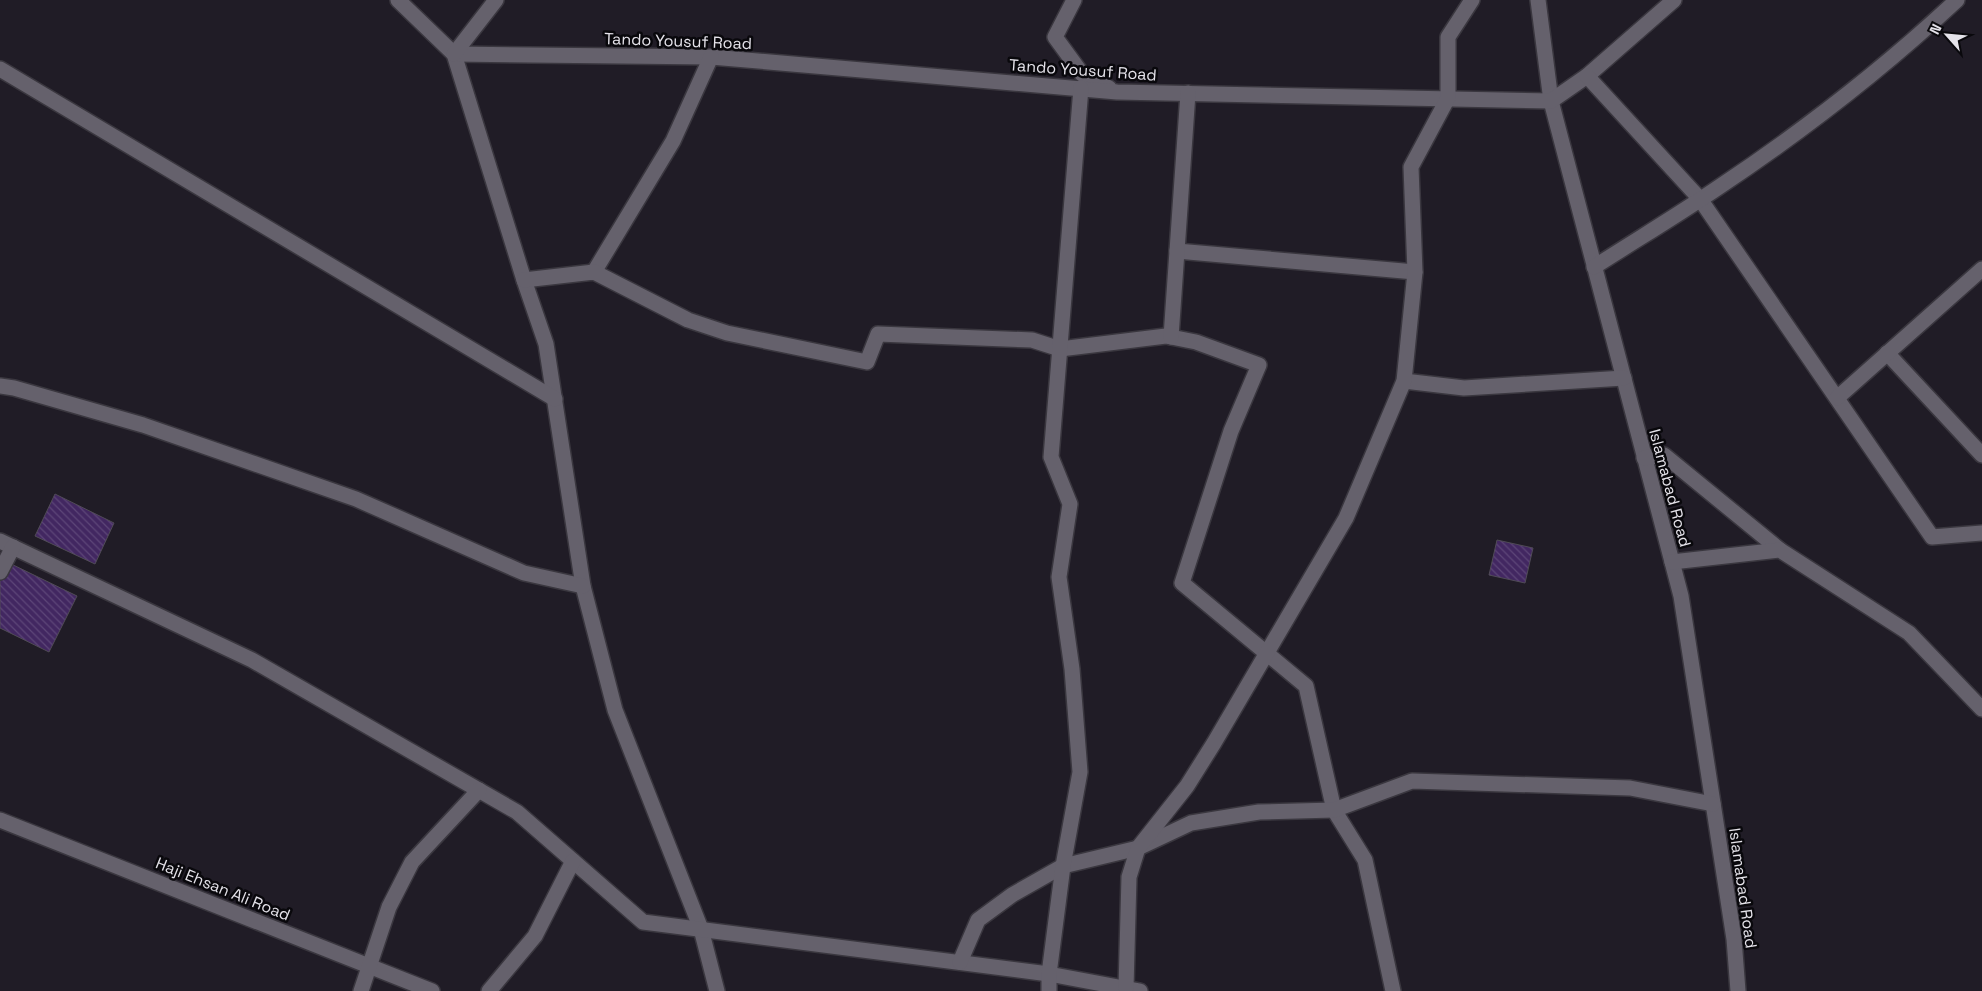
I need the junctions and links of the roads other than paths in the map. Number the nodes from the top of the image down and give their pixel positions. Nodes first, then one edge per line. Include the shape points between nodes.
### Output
1 (398, 0) edge
2 (496, 0) edge
3 (1074, 0) edge
4 (1472, 0) edge
5 (1538, 0) edge
6 (1674, 0) edge
7 (1957, 0) edge
8 (454, 54) junction
9 (711, 57) junction
10 (0, 69) edge
11 (1587, 76) junction
12 (1081, 88) junction
13 (1117, 92) junction
14 (1188, 93) junction
15 (1448, 98) junction
16 (1551, 101) junction
17 (1700, 199) junction
18 (1177, 251) junction
19 (1594, 266) junction
20 (1982, 269) edge
21 (594, 272) junction
22 (1414, 272) junction
23 (524, 280) junction
24 (1171, 337) junction
25 (1060, 349) junction
26 (1887, 353) junction
27 (1624, 378) junction
28 (1404, 381) junction
29 (0, 386) edge
30 (1837, 398) junction
31 (556, 399) junction
32 (1982, 455) edge
33 (1644, 458) junction
34 (1982, 533) edge
35 (6, 544) edge
36 (1780, 550) junction
37 (1672, 562) junction
38 (0, 572) edge
39 (582, 586) junction
40 (1267, 654) junction
41 (1982, 709) edge
42 (479, 790) junction
43 (1713, 804) junction
44 (1334, 810) junction
45 (0, 820) edge
46 (1138, 848) junction
47 (573, 861) junction
48 (1063, 866) junction
49 (700, 929) junction
50 (960, 962) junction
51 (371, 966) junction
52 (1049, 974) junction
53 (1133, 990) edge
54 (361, 991) edge
55 (432, 991) edge
56 (489, 991) edge
57 (718, 991) edge
58 (1049, 991) edge
59 (1393, 991) edge
60 (1738, 991) edge

1 - 8 street
2 - 8 street
3 - 13 street via 1055,37 1082,74
4 - 15 street via 1448,37
5 - 16 street, Islamabad Road
6 - 11 street
7 - 17 street via 1914,40 1818,117
8 - 9 street, Tando Yousuf Road
8 - 23 street
9 - 12 street, Tando Yousuf Road
9 - 21 street via 674,141
10 - 31 street
11 - 16 street
11 - 17 street
12 - 13 street, Tando Yousuf Road
12 - 25 street
13 - 14 street, Tando Yousuf Road
14 - 15 street, Tando Yousuf Road
14 - 18 street
15 - 16 street, Tando Yousuf Road
15 - 22 street via 1411,167
16 - 19 street, Islamabad Road
17 - 19 street
17 - 30 street
18 - 22 street
18 - 24 street
19 - 27 street, Islamabad Road
20 - 26 street
21 - 23 street
21 - 25 street via 688,320 719,330 867,362 878,334 1032,340
22 - 28 street
23 - 31 street via 546,344
24 - 25 street
24 - 40 street via 1196,342 1259,365 1231,431 1182,583
25 - 48 street via 1051,458 1070,504 1059,577 1072,669 1080,772
26 - 30 street
26 - 32 street
27 - 28 street via 1464,388
27 - 33 street, Islamabad Road
28 - 40 street via 1346,518
29 - 39 street via 161,432 356,499 524,574
30 - 34 street via 1932,537
31 - 39 street
33 - 36 street via 1664,455
33 - 37 street, Islamabad Road
35 - 38 street
35 - 42 street via 252,660
36 - 37 street
36 - 41 street via 1909,633
37 - 43 street, Islamabad Road via 1681,596
39 - 49 street via 615,710
40 - 44 street via 1306,686
40 - 46 street via 1187,786
42 - 47 street via 517,812
42 - 51 street via 412,862 389,907
43 - 44 street via 1630,788 1412,781
43 - 60 street, Islamabad Road via 1734,939
44 - 46 street via 1259,812 1191,823
44 - 59 street via 1365,860
45 - 51 street, Haji Ehsan Ali Road
46 - 48 street
46 - 53 street via 1129,877
47 - 49 street via 643,922
47 - 56 street via 535,936
48 - 50 street via 1012,895 978,920
48 - 52 street
49 - 50 street
49 - 57 street
50 - 52 street
51 - 54 street
51 - 55 street, Haji Ehsan Ali Road
52 - 53 street
52 - 58 street

